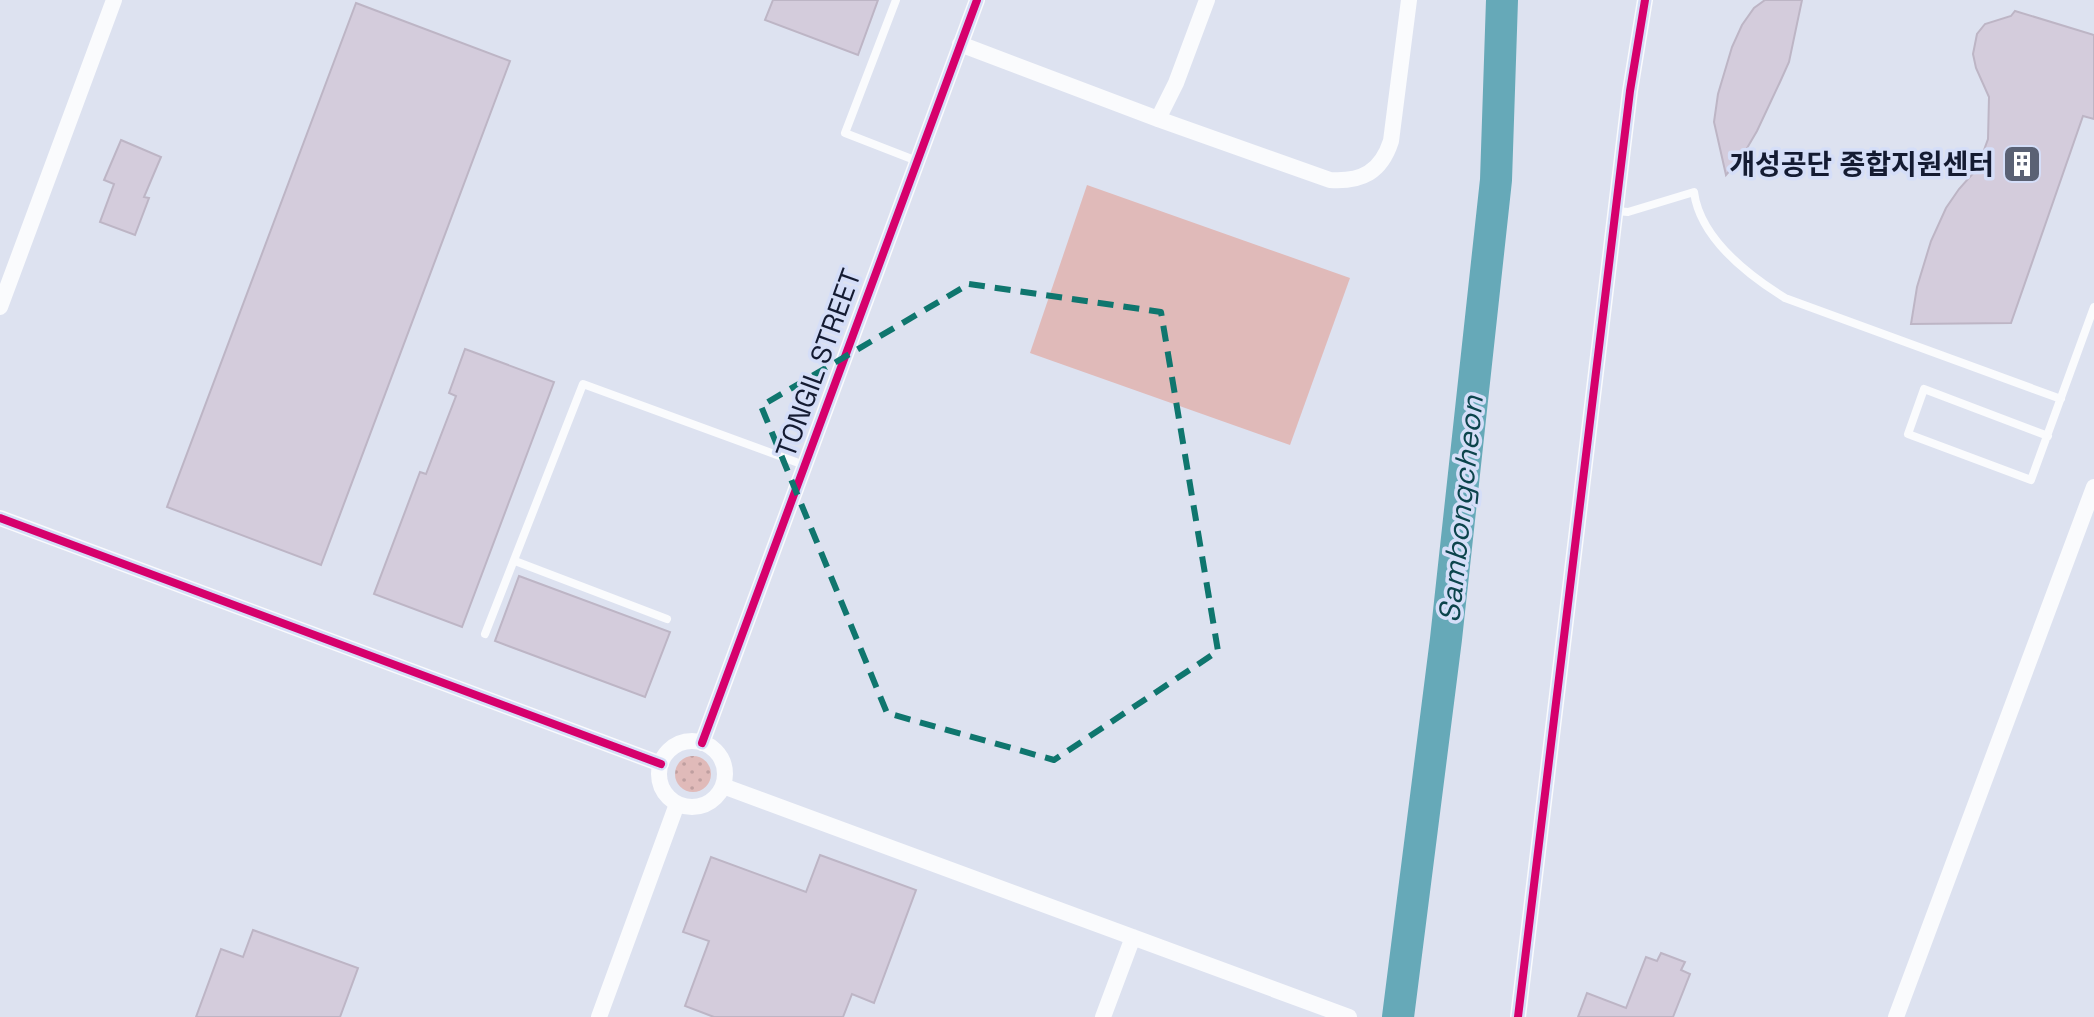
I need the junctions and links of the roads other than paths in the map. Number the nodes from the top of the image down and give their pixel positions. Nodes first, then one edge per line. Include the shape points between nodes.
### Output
1 (114, 0) edge
2 (896, 0) edge
3 (977, 0) edge
4 (1207, 0) edge
5 (1409, 0) edge
6 (1645, 0) edge
7 (960, 44) junction
8 (1158, 119) junction
9 (917, 161) junction
10 (1616, 211) junction
11 (0, 307) edge
12 (2094, 307) edge
13 (2061, 399) junction
14 (2048, 436) junction
15 (804, 465) junction
16 (2094, 487) edge
17 (0, 518) edge
18 (515, 561) junction
19 (667, 619) dead end
20 (485, 634) dead end
21 (702, 743) junction
22 (661, 764) junction
23 (723, 786) junction
24 (677, 804) junction
25 (1133, 937) junction
26 (1342, 1014) edge
27 (599, 1017) edge
28 (1103, 1017) edge
29 (1518, 1017) edge
30 (1896, 1017) edge

1 - 11 street
2 - 9 lane via 845,133
3 - 7 street, TONGIL STREET
4 - 8 street
5 - 8 street via 1391,141 1378,167 1362,177 1330,180
6 - 10 street
7 - 8 street
7 - 9 street, TONGIL STREET
9 - 15 street, TONGIL STREET
10 - 13 lane via 1694,192 1696,208 1725,251 1785,298
10 - 29 street
12 - 13 lane
13 - 14 lane
14 - 14 lane via 1924,389 1908,434 2031,480
15 - 18 lane via 583,384
15 - 21 street, TONGIL STREET
16 - 30 street
17 - 22 street
18 - 19 lane
18 - 20 lane
21 - 22 street via 677,745
21 - 23 street via 721,760
22 - 24 street via 662,787
23 - 24 street via 704,805
23 - 25 street
24 - 27 street
25 - 26 street
25 - 28 street

